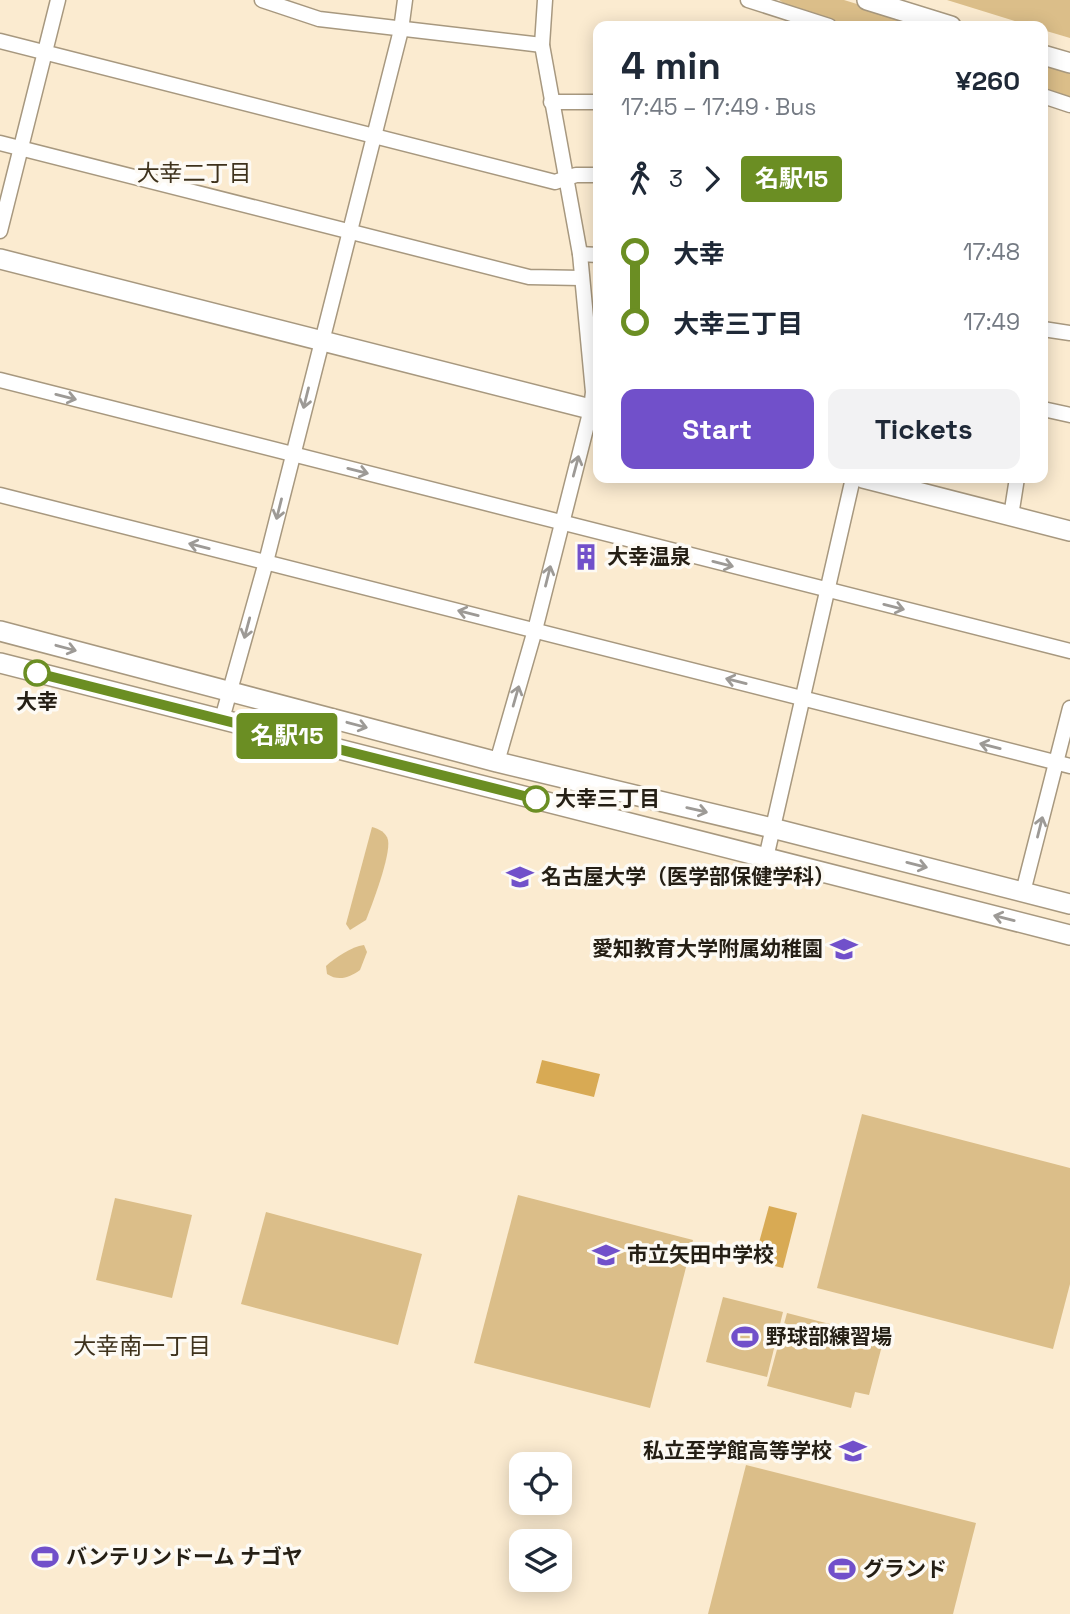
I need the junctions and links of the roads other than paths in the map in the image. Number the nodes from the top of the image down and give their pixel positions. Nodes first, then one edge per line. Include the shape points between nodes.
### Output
1 (58, 0) edge
2 (262, 0) edge
3 (405, 0) edge
4 (545, 0) edge
5 (748, 0) edge
6 (770, 0) edge
7 (867, 0) edge
8 (794, 21) edge
9 (935, 21) edge
10 (401, 30) junction
11 (0, 41) edge
12 (542, 45) junction
13 (45, 52) junction
14 (1048, 56) edge
15 (1070, 63) edge
16 (1048, 98) edge
17 (551, 102) junction
18 (593, 102) edge
19 (1070, 105) edge
20 (374, 135) junction
21 (0, 143) edge
22 (22, 149) junction
23 (593, 175) edge
24 (565, 179) junction
25 (0, 231) edge
26 (349, 232) junction
27 (580, 254) junction
28 (593, 255) edge
29 (0, 259) edge
30 (581, 278) junction
31 (1048, 330) edge
32 (1070, 332) edge
33 (320, 341) junction
34 (593, 348) edge
35 (0, 380) edge
36 (593, 409) edge
37 (1048, 410) edge
38 (1070, 415) edge
39 (593, 417) edge
40 (292, 455) junction
41 (852, 483) edge
42 (882, 483) edge
43 (1016, 483) edge
44 (0, 495) edge
45 (1011, 516) junction
46 (562, 523) junction
47 (1070, 531) edge
48 (265, 562) junction
49 (828, 590) junction
50 (534, 630) junction
51 (0, 631) edge
52 (1070, 651) edge
53 (0, 663) edge
54 (230, 691) junction
55 (802, 698) junction
56 (1070, 708) edge
57 (222, 719) junction
58 (497, 762) junction
59 (1063, 764) edge
60 (772, 828) junction
61 (766, 858) junction
62 (1023, 892) junction
63 (1070, 904) edge
64 (1070, 935) edge

1 - 13 street
2 - 10 street via 319,19
3 - 10 street
4 - 12 street
5 - 8 street
6 - 8 street
7 - 9 street
10 - 12 street
10 - 20 street
11 - 13 street
12 - 17 street
13 - 20 street
13 - 22 street
14 - 15 street
16 - 19 street
17 - 18 street
17 - 24 street
20 - 24 street via 555,182
20 - 26 street
21 - 22 street
22 - 25 street
22 - 26 street
23 - 24 street
24 - 27 street
26 - 30 street via 529,277
26 - 33 street
27 - 28 street
27 - 30 street
29 - 33 street
30 - 34 street
31 - 32 street
33 - 36 street
33 -> 40 street
35 -> 40 street
37 - 38 street
46 -> 39 street
40 -> 46 street
40 -> 48 street
41 - 49 street
42 - 45 street
43 - 45 street
48 -> 44 street
45 - 47 street
46 -> 49 street
50 -> 46 street
50 -> 48 street
48 -> 54 street
49 -> 52 street
49 - 55 street
55 -> 50 street
58 -> 50 street
51 -> 54 street
53 - 57 street
54 - 57 street
54 -> 58 street
59 -> 55 street
55 - 60 street
56 - 59 street
57 - 61 street
58 -> 60 street
62 -> 59 street
60 - 61 street
60 -> 62 street
64 -> 61 street
62 - 63 street

